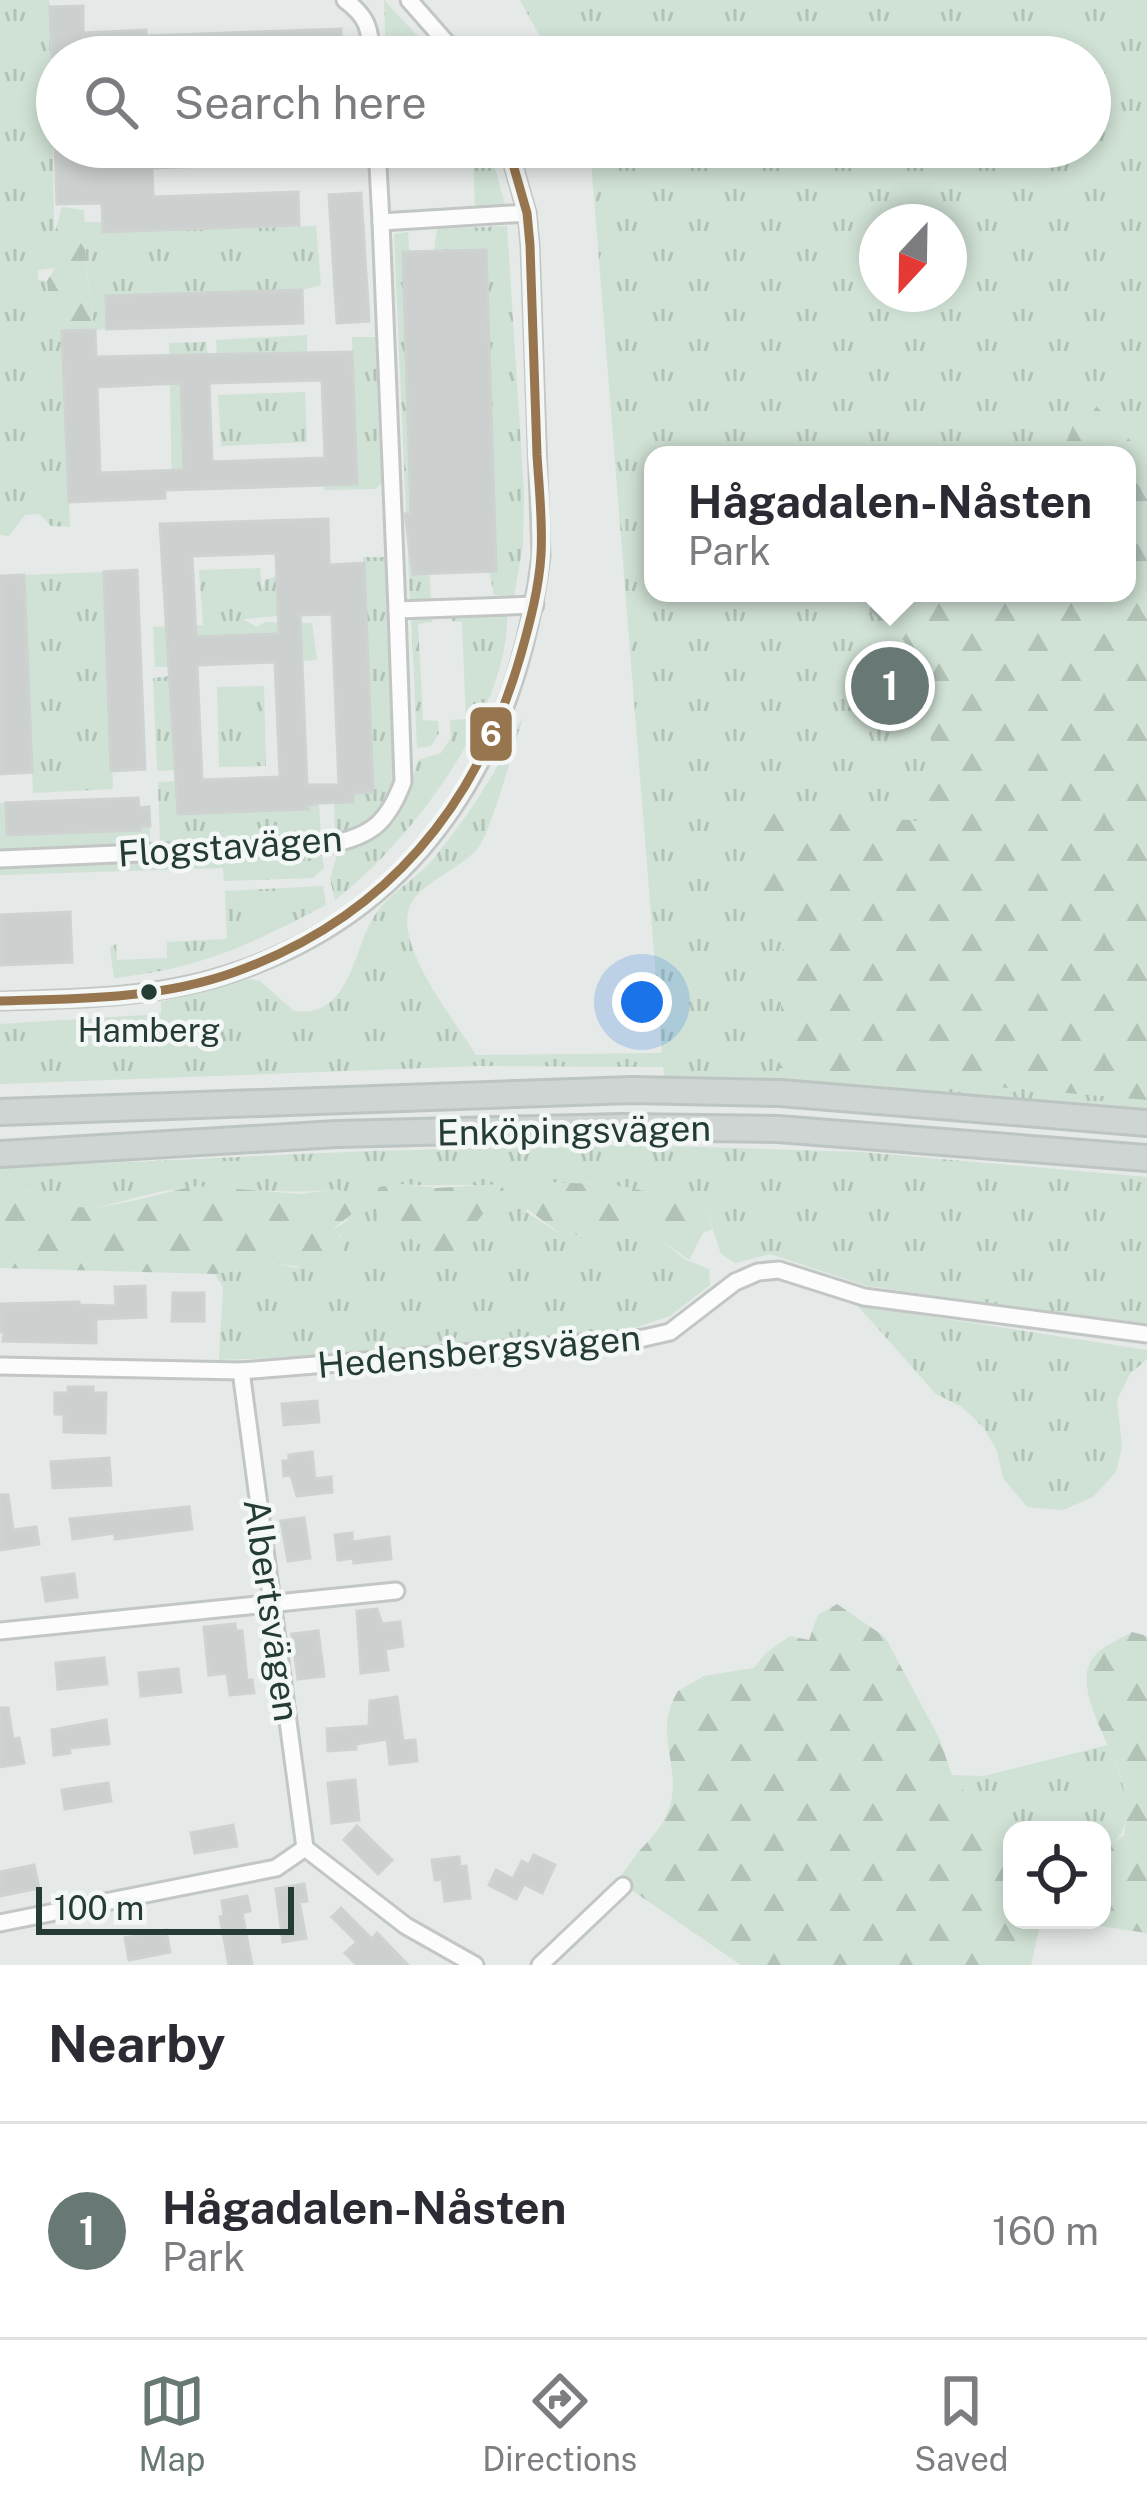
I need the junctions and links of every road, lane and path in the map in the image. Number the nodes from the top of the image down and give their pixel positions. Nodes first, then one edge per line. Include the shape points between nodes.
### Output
1 (345, 0) edge
2 (409, 0) edge
3 (370, 36) edge
4 (441, 36) edge
5 (378, 168) edge
6 (514, 168) edge
7 (526, 213) junction
8 (381, 222) junction
9 (535, 605) junction
10 (397, 610) junction
11 (0, 859) edge
12 (0, 1001) edge
13 (0, 1112) edge
14 (1147, 1123) edge
15 (0, 1154) edge
16 (1147, 1158) edge
17 (1147, 1334) edge
18 (0, 1366) edge
19 (242, 1371) junction
20 (396, 1592) dead end
21 (270, 1602) junction
22 (0, 1631) edge
23 (305, 1848) junction
24 (622, 1886) dead end
25 (0, 1922) edge
26 (476, 1965) edge
27 (541, 1965) edge

1 - 3 street via 364,14
2 - 4 street
5 - 8 street, Flogstavägen
6 - 7 street, Flogstavägen
7 - 8 street
7 - 9 street, Flogstavägen via 542,508
8 - 10 street, Flogstavägen
9 - 10 street
9 - 12 street, Flogstavägen via 516,684 472,781 417,854 371,898 304,943 233,973 103,998
10 - 11 street, Flogstavägen via 403,782 394,806 358,839
13 - 14 main road, Enköpingsvägen via 632,1090 780,1093
15 - 16 main road, Enköpingsvägen via 621,1127 800,1130
17 - 19 street, Hedensbergsvägen via 864,1297 779,1270 735,1282 670,1332 644,1339
18 - 19 street, Hedensbergsvägen
19 - 21 street, Albertsvägen
20 - 21 street
21 - 22 street
21 - 23 street, Albertsvägen
23 - 25 street via 276,1868
23 - 26 street via 406,1926
24 - 27 street

